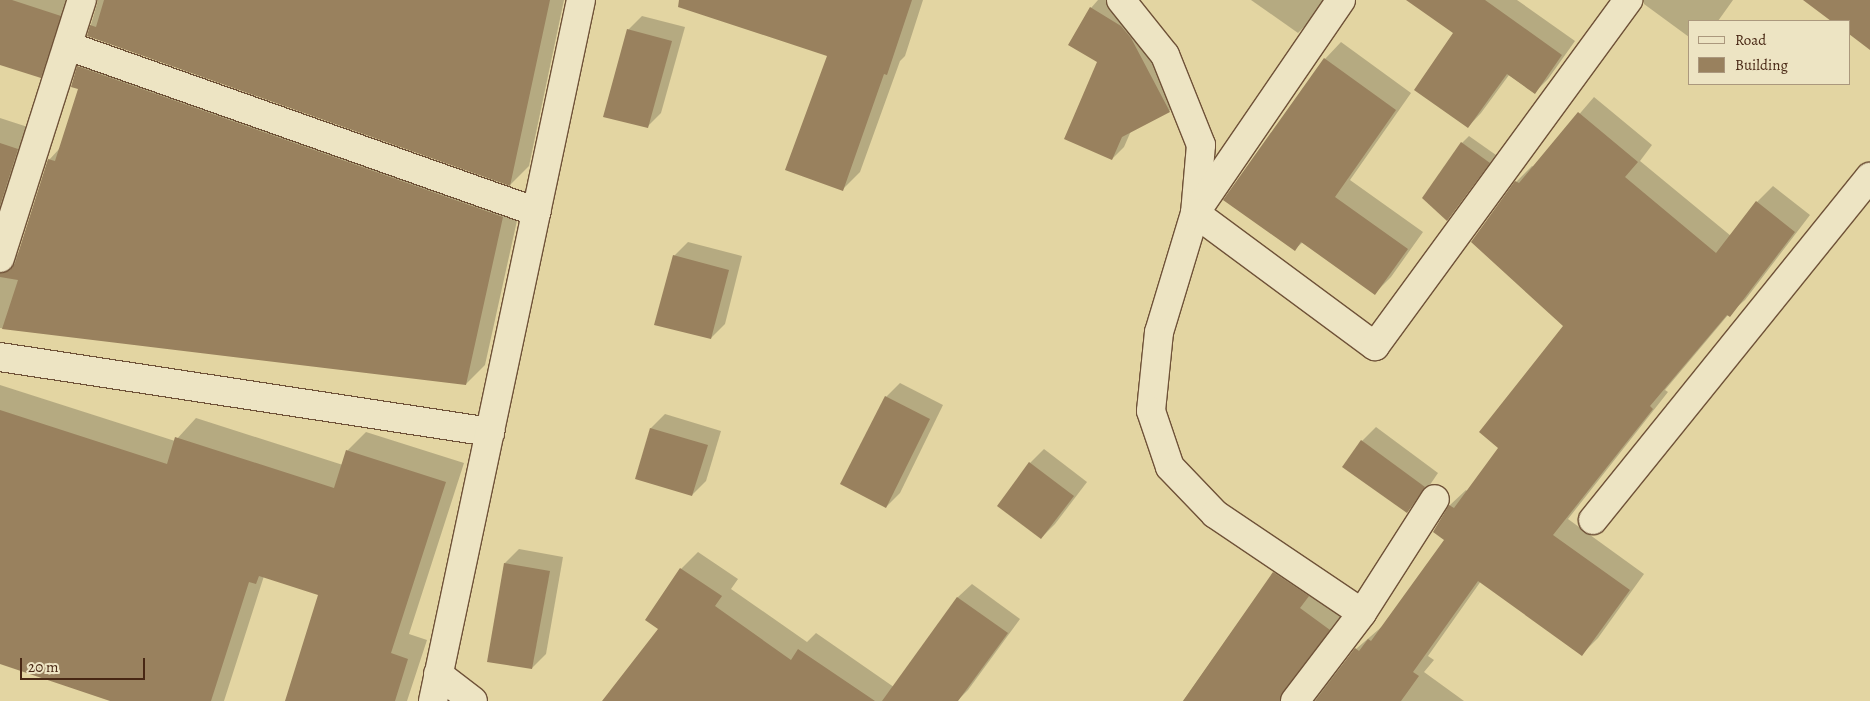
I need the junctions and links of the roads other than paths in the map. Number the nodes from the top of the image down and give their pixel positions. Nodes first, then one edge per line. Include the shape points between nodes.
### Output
1 (82, 0) edge
2 (581, 0) edge
3 (1121, 0) edge
4 (1341, 0) edge
5 (1628, 0) edge
6 (68, 46) junction
7 (1870, 177) edge
8 (536, 212) junction
9 (1195, 213) junction
10 (0, 258) edge
11 (0, 357) edge
12 (490, 432) junction
13 (1435, 499) dead end
14 (1593, 520) dead end
15 (1362, 613) junction
16 (438, 674) junction
17 (432, 701) edge
18 (473, 701) edge
19 (1295, 701) edge

1 - 6 street
2 - 8 street
3 - 9 street via 1165,55 1201,145
4 - 9 street
5 - 9 street via 1375,346
6 - 8 street
6 - 10 street
7 - 14 street
8 - 12 street
9 - 15 street via 1158,342 1152,411 1170,467 1215,514
11 - 12 street
12 - 16 street
13 - 15 street
15 - 19 street
16 - 17 street
16 - 18 street

